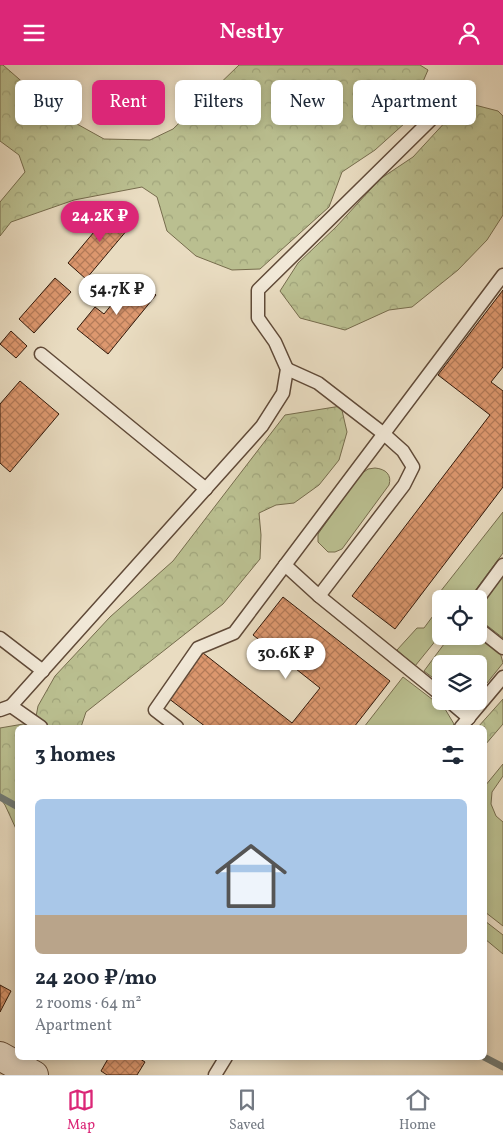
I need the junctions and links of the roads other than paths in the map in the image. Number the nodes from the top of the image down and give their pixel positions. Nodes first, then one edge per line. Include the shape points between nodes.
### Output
1 (426, 125) edge
2 (503, 275) edge
3 (41, 354) dead end
4 (288, 369) junction
5 (384, 434) junction
6 (206, 489) junction
7 (285, 565) junction
8 (503, 565) edge
9 (485, 590) edge
10 (319, 595) junction
11 (487, 635) edge
12 (0, 638) edge
13 (503, 648) edge
14 (43, 671) junction
15 (503, 677) edge
16 (432, 688) edge
17 (6, 709) edge
18 (456, 710) edge
19 (465, 723) edge
20 (37, 725) edge
21 (174, 725) edge
22 (0, 1056) edge
23 (224, 1060) edge
24 (34, 1075) edge
25 (215, 1075) edge

1 - 4 lane via 258,290 258,318
2 - 5 lane
3 - 6 lane
4 - 5 lane via 318,383
4 - 6 lane via 283,393 262,426
5 - 7 lane
5 - 10 lane via 403,451 413,467 404,485
6 - 14 lane
7 - 10 lane
7 - 21 lane via 234,633 198,648 155,710
8 - 9 lane
10 - 16 lane
11 - 13 lane
12 - 14 lane
14 - 17 lane
15 - 19 lane
17 - 20 lane
18 - 19 lane
22 - 24 street
23 - 25 lane

